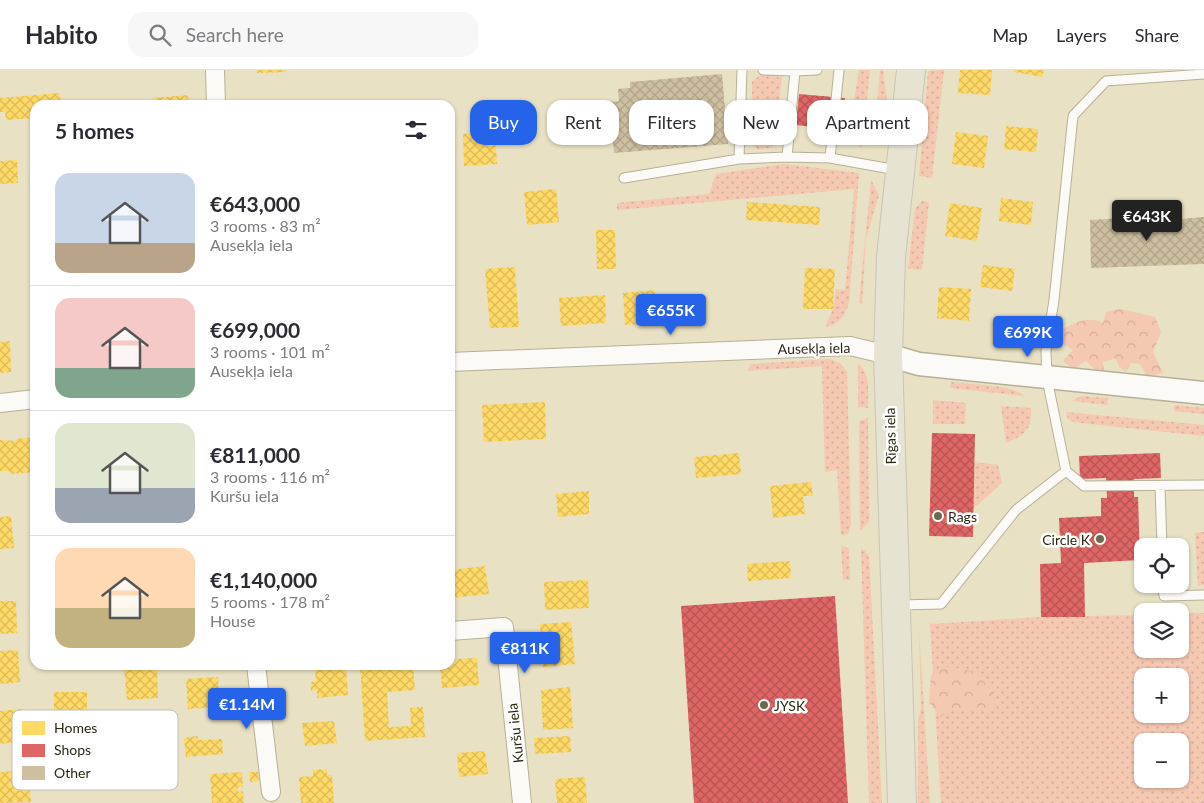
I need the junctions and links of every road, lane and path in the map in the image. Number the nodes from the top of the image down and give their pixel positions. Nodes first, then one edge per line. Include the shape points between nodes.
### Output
1 (215, 70) edge
2 (742, 70) edge
3 (763, 70) edge
4 (817, 70) edge
5 (839, 70) edge
6 (911, 70) edge
7 (795, 71) edge
8 (1204, 74) edge
9 (216, 100) edge
10 (787, 157) junction
11 (830, 158) junction
12 (740, 159) junction
13 (900, 170) junction
14 (624, 178) dead end
15 (888, 355) junction
16 (455, 362) edge
17 (1047, 379) junction
18 (1204, 394) edge
19 (30, 400) edge
20 (0, 403) edge
21 (1066, 471) junction
22 (1204, 485) edge
23 (1160, 486) junction
24 (1162, 538) edge
25 (1164, 593) edge
26 (1204, 595) edge
27 (894, 605) junction
28 (455, 631) edge
29 (257, 670) edge
30 (272, 792) dead end
31 (522, 803) edge
32 (902, 803) edge

1 - 9 street
2 - 12 lane
3 - 7 lane
4 - 7 lane
5 - 11 lane
6 - 13 main road, Rīgas iela
7 - 10 lane
8 - 17 lane via 1106,81 1073,116 1046,351
10 - 11 lane
10 - 12 lane
11 - 13 lane
12 - 14 lane
13 - 15 main road, Rīgas iela via 890,257
15 - 16 street, Ausekļa iela via 850,346
15 - 17 street, Ausekļa iela via 919,364
15 - 27 main road, Rīgas iela
17 - 18 street, Ausekļa iela
17 - 21 lane
19 - 20 street
21 - 23 lane via 1084,486
21 - 27 lane via 1016,510 941,604
22 - 23 lane
23 - 24 lane
25 - 26 lane via 1164,596
27 - 32 main road, Rīgas iela
28 - 31 street, Kuršu iela via 504,627
29 - 30 street

